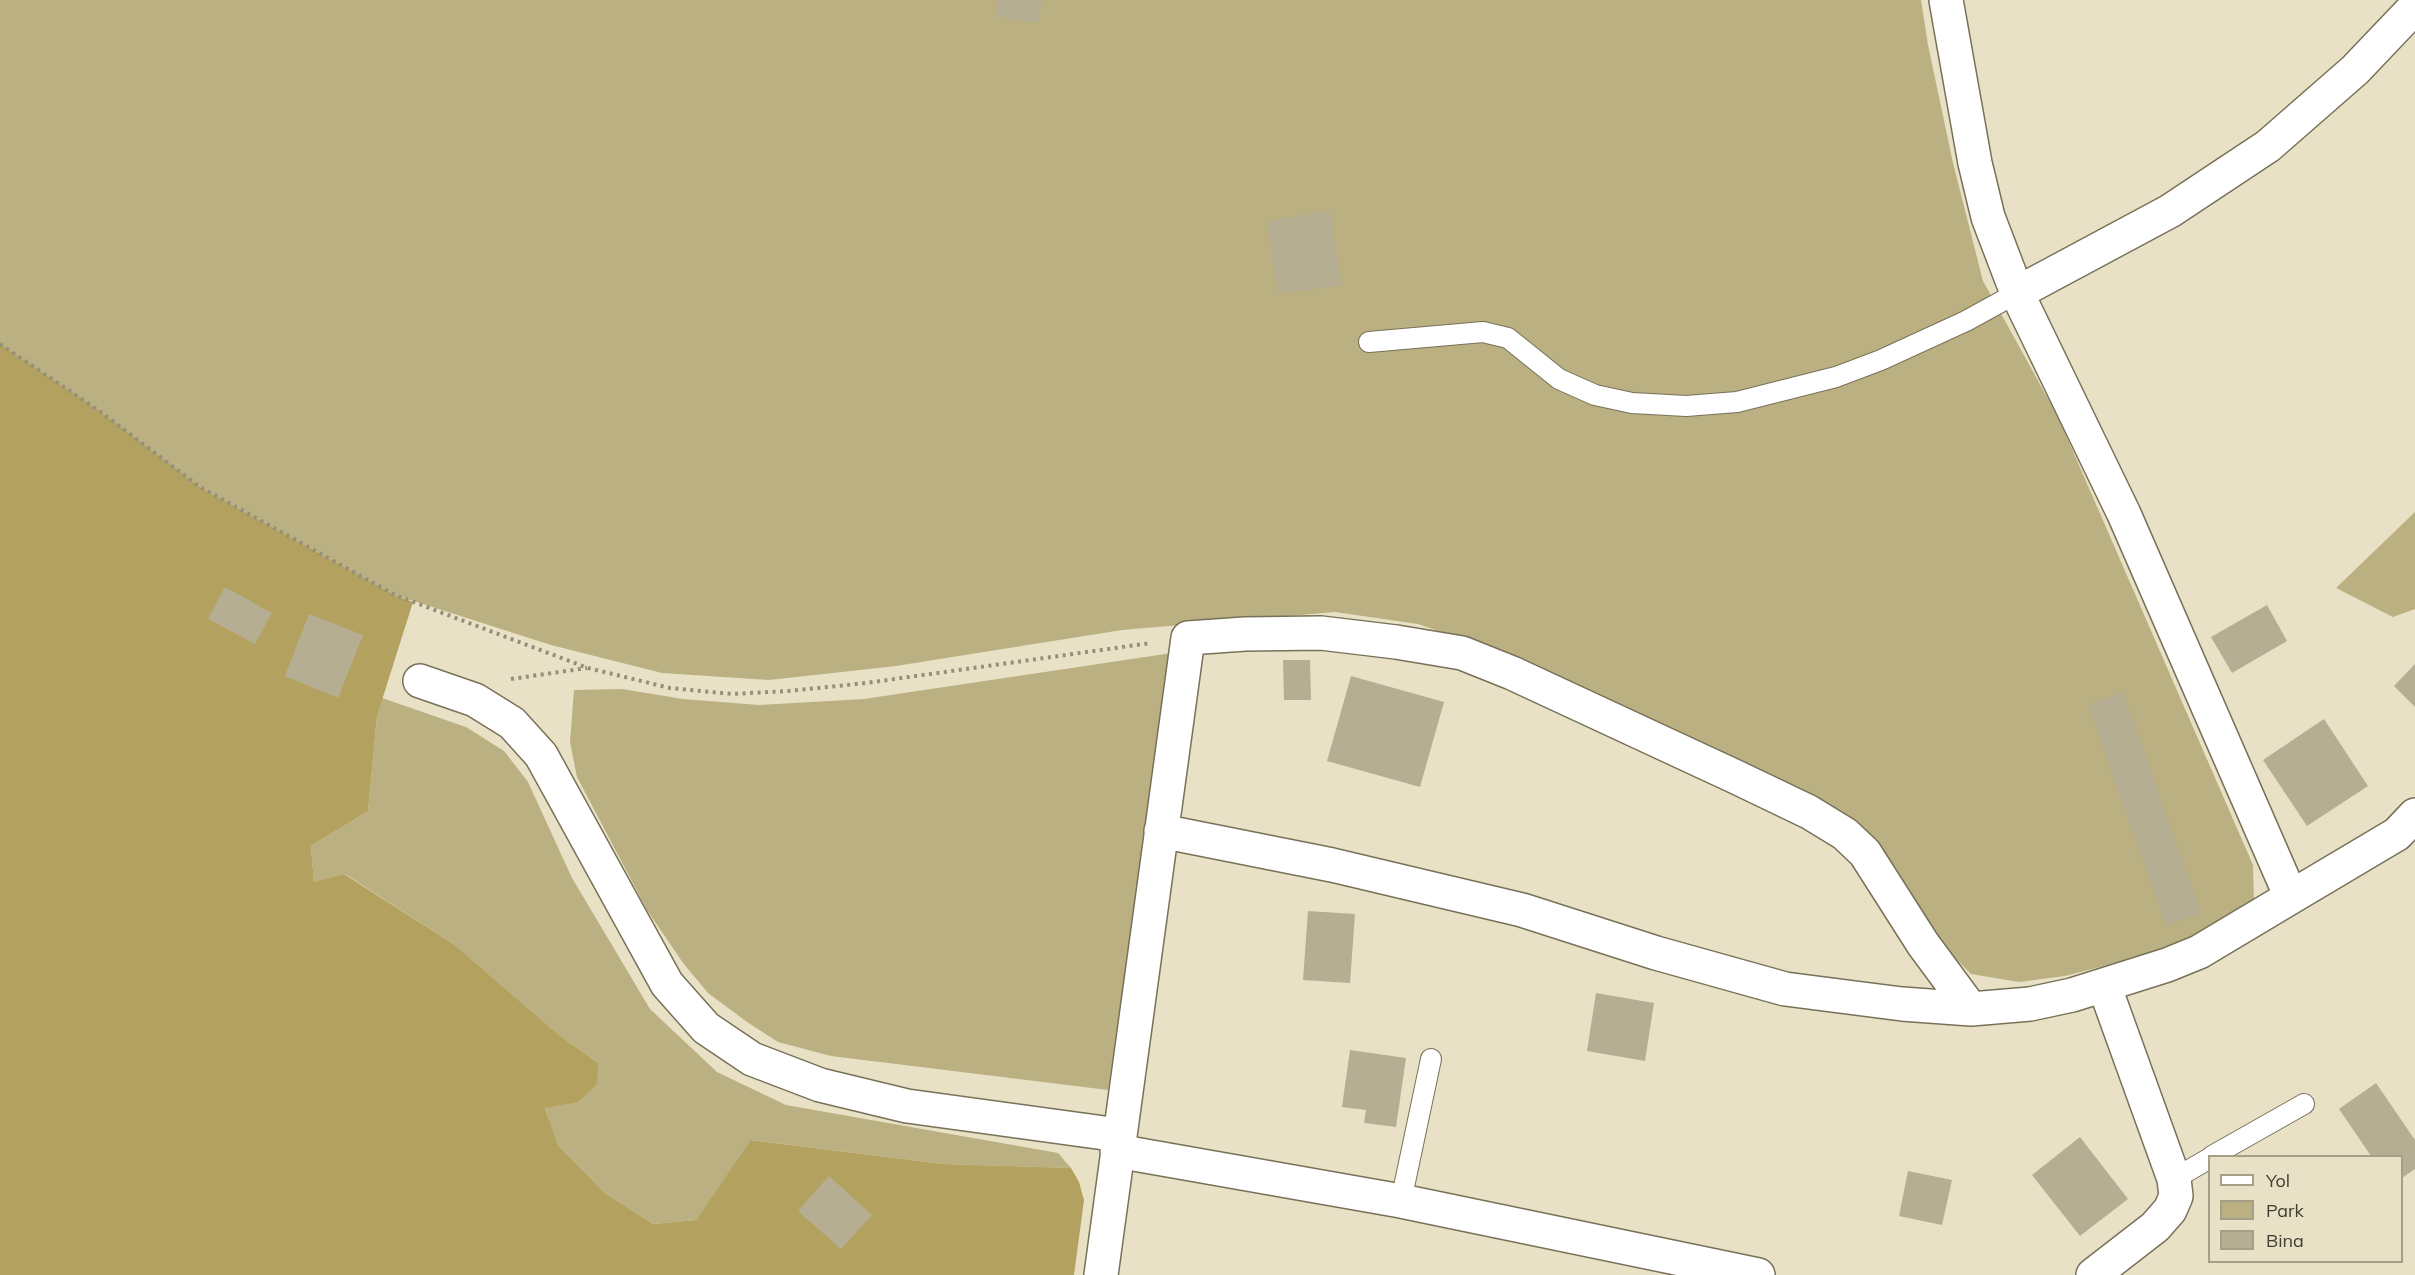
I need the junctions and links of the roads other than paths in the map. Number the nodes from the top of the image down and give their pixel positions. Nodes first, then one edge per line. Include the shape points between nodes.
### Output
1 (1946, 0) edge
2 (2415, 7) edge
3 (2017, 293) junction
4 (1369, 342) dead end
5 (420, 681) dead end
6 (2415, 815) edge
7 (1161, 831) junction
8 (2291, 897) junction
9 (2104, 985) junction
10 (1971, 1008) junction
11 (1431, 1059) dead end
12 (2304, 1104) dead end
13 (1118, 1143) junction
14 (2215, 1155) edge
15 (2208, 1159) edge
16 (2174, 1179) junction
17 (1401, 1201) junction
18 (1101, 1275) edge
19 (1758, 1275) edge
20 (2093, 1275) edge

1 - 3 street via 1988,217
2 - 3 street via 2355,70 2268,146 2170,211
3 - 4 lane via 1966,321 1836,377 1737,402 1686,406 1632,403 1595,395 1559,379 1508,338 1482,332
3 - 8 street via 2124,514
5 - 13 street via 476,700 512,723 541,755 667,984 706,1028 752,1059 820,1084 907,1106
6 - 8 street via 2397,834
7 - 10 street via 1332,865 1522,910 1656,953 1785,988 1902,1004
7 - 10 street via 1188,639 1321,633 1462,653 1726,772 1845,834 1859,847
7 - 13 street
8 - 9 street via 2199,952
9 - 10 street via 2030,1004
9 - 16 street
11 - 17 lane
12 - 14 lane
13 - 17 street
13 - 18 street
15 - 16 lane
16 - 20 street via 2176,1197 2170,1210 2155,1227
17 - 19 street

